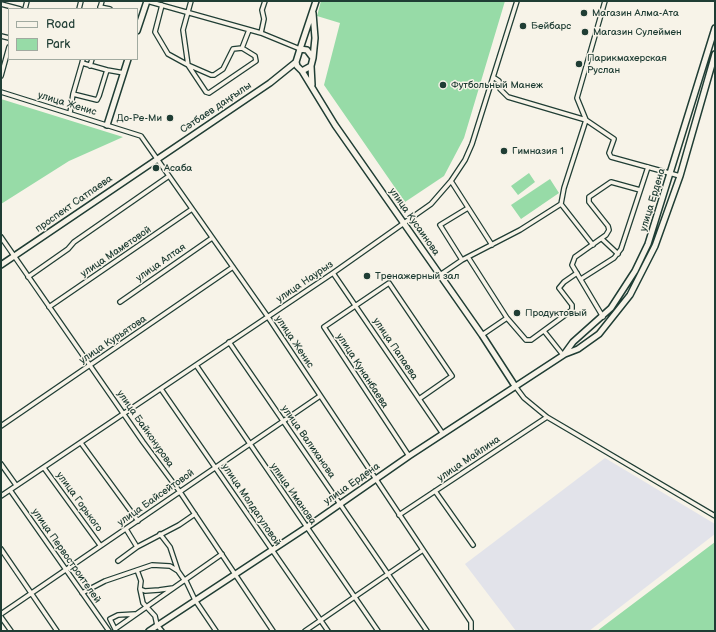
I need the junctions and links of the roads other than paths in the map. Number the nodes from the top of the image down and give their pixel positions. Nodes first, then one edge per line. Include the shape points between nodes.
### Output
1 (102, 1) edge
2 (147, 1) edge
3 (191, 1) edge
4 (265, 1) edge
5 (316, 1) edge
6 (516, 1) edge
7 (605, 1) edge
8 (1, 2) edge
9 (162, 5) junction
10 (17, 8) edge
11 (100, 8) edge
12 (313, 9) junction
13 (188, 12) junction
14 (138, 27) edge
15 (715, 28) edge
16 (249, 30) junction
17 (261, 33) junction
18 (242, 48) junction
19 (300, 49) junction
20 (8, 51) edge
21 (715, 54) edge
22 (313, 58) junction
23 (84, 60) edge
24 (92, 60) edge
25 (128, 60) edge
26 (296, 62) junction
27 (82, 64) junction
28 (188, 65) junction
29 (90, 66) junction
30 (311, 66) junction
31 (107, 70) junction
32 (301, 70) junction
33 (285, 72) junction
34 (124, 73) junction
35 (1, 76) edge
36 (494, 77) junction
37 (313, 88) junction
38 (1, 92) edge
39 (73, 94) junction
40 (70, 113) junction
41 (586, 120) junction
42 (108, 125) junction
43 (156, 158) junction
44 (648, 167) junction
45 (670, 173) junction
46 (169, 176) junction
47 (680, 176) junction
48 (451, 182) junction
49 (640, 190) junction
50 (561, 204) junction
51 (468, 208) junction
52 (192, 209) junction
53 (404, 222) junction
54 (1, 237) edge
55 (212, 238) junction
56 (602, 239) junction
57 (492, 246) junction
58 (592, 246) junction
59 (618, 254) junction
60 (14, 257) junction
61 (468, 258) junction
62 (462, 260) junction
63 (1, 265) edge
64 (233, 267) junction
65 (333, 273) junction
66 (577, 273) junction
67 (440, 275) junction
68 (28, 277) junction
69 (581, 279) junction
70 (120, 302) dead end
71 (356, 305) junction
72 (49, 307) junction
73 (268, 317) junction
74 (603, 317) junction
75 (507, 318) junction
76 (544, 331) junction
77 (482, 335) junction
78 (229, 342) junction
79 (564, 354) junction
80 (91, 365) junction
81 (196, 365) junction
82 (515, 386) junction
83 (161, 388) junction
84 (320, 396) junction
85 (419, 399) junction
86 (125, 414) junction
87 (547, 416) junction
88 (284, 421) junction
89 (1, 426) edge
90 (443, 434) junction
91 (81, 443) junction
92 (250, 444) junction
93 (409, 456) junction
94 (1, 464) edge
95 (215, 467) junction
96 (44, 468) junction
97 (375, 479) junction
98 (16, 486) junction
99 (10, 490) junction
100 (435, 491) junction
101 (180, 492) junction
102 (1, 496) edge
103 (341, 503) junction
104 (195, 514) junction
105 (399, 515) junction
106 (715, 516) edge
107 (138, 521) junction
108 (307, 527) junction
109 (126, 529) junction
110 (160, 534) junction
111 (100, 545) junction
112 (472, 545) dead end
113 (137, 547) junction
114 (1, 549) edge
115 (272, 550) junction
116 (423, 550) junction
117 (222, 554) junction
118 (118, 562) dead end
119 (65, 569) junction
120 (137, 570) junction
121 (178, 571) junction
122 (388, 573) junction
123 (236, 574) junction
124 (185, 581) junction
125 (174, 588) junction
126 (140, 589) junction
127 (82, 592) junction
128 (31, 594) junction
129 (354, 597) junction
130 (195, 600) junction
131 (148, 606) junction
132 (135, 614) junction
133 (1, 615) edge
134 (320, 620) junction
135 (157, 625) junction
136 (11, 631) edge
137 (57, 631) edge
138 (109, 631) edge
139 (150, 631) edge
140 (162, 631) edge
141 (216, 631) edge
142 (273, 631) edge
143 (304, 631) edge
144 (328, 631) edge
145 (378, 631) edge
146 (428, 631) edge
147 (471, 631) edge

1 - 11 street
2 - 9 street
2 - 14 street
3 - 13 street
4 - 17 street
5 - 12 street
6 - 36 street, улица Наурыз
7 - 41 street via 577,98
8 - 10 street
9 - 13 street
9 - 28 street via 155,32 168,54
12 - 19 street
12 - 22 street
13 - 16 street
13 - 28 street via 183,30
15 - 45 street, улица Ердена
16 - 17 street
16 - 18 street
17 - 19 street
18 - 28 street via 233,49 223,69 214,75
18 - 28 street via 255,56 256,61 212,92 206,92
19 - 22 street via 307,50
19 - 26 street
20 - 35 street
21 - 47 street, улица Ердена
22 - 30 street
23 - 27 street
24 - 29 street
25 - 34 street
26 - 32 street
26 - 33 street
27 - 29 street
27 - 39 street
29 - 31 street
30 - 32 street
30 - 37 street
31 - 34 street
31 - 39 street via 100,96 96,100
32 - 33 street
32 - 37 street, улица Кусаинова
33 - 43 street, Сәтбаев даңғылы
34 - 42 street
36 - 41 street via 508,97
36 - 48 street, улица Наурыз via 472,144
37 - 53 street, улица Кусаинова via 335,125
38 - 40 street, улица Женис
39 - 40 street
40 - 42 street, улица Женис
41 - 44 street via 614,138 609,153 611,157
41 - 50 street
42 - 43 street, улица Женис via 141,136
43 - 46 street, улица Женис
43 - 60 street, проспект Сатпаева
44 - 45 street
44 - 49 street
45 - 47 street
45 - 74 street, улица Ердена via 648,244 639,264
46 - 52 street, улица Женис
46 - 68 street
47 - 79 street, улица Ердена via 655,246 630,295 599,334 578,349
48 - 51 street
48 - 53 street, улица Наурыз via 431,204
49 - 56 street via 611,182 589,197 589,202 609,228
49 - 59 street
50 - 57 street
50 - 58 street
51 - 57 street
51 - 62 street via 440,225
52 - 55 street, улица Женис
52 - 72 street, улица Маметовой
53 - 65 street, улица Наурыз
53 - 67 street, улица Кусаинова
54 - 60 street, улица Байконурова
55 - 64 street, улица Женис
55 - 70 street, улица Алтая
56 - 58 street
56 - 59 street
57 - 61 street
58 - 66 street via 573,259 572,265
59 - 69 street
60 - 63 street, проспект Сатпаева
60 - 68 street, улица Байконурова
61 - 62 street
61 - 75 street
62 - 67 street
64 - 73 street, улица Женис
64 - 80 street, улица Курьятова
65 - 71 street, улица Папаева
65 - 73 street, улица Наурыз
66 - 69 street
66 - 76 street via 560,288 572,305 572,310
67 - 77 street, улица Кусаинова
68 - 72 street, улица Байконурова
69 - 74 street
71 - 85 street, улица Папаева
71 - 85 street via 388,283 452,375
71 - 93 street, улица Кунанбаева via 324,327
72 - 80 street, улица Байконурова
73 - 78 street, улица Наурыз
73 - 84 street, улица Женис
74 - 79 street, улица Ердена
75 - 76 street via 526,340 531,340
75 - 77 street
76 - 79 street
77 - 82 street, улица Кусаинова
78 - 81 street, улица Наурыз
78 - 88 street, улица Валиханова
79 - 82 street, улица Ердена
80 - 86 street, улица Байконурова
80 - 89 street, улица Курьятова
81 - 83 street, улица Наурыз
81 - 92 street, улица Иманова
82 - 87 street via 524,398
82 - 90 street, улица Ердена
83 - 86 street, улица Наурыз
83 - 95 street, улица Молдагуловой
84 - 88 street, улица Байсейтовой
84 - 97 street, улица Женис
85 - 90 street, улица Папаева
86 - 91 street, улица Наурыз
86 - 101 street, улица Байконурова
87 - 100 street, улица Майлина
87 - 106 street
88 - 92 street, улица Байсейтовой
88 - 103 street, улица Валиханова
90 - 93 street, улица Ердена
91 - 96 street, улица Наурыз
91 - 107 street
92 - 95 street, улица Байсейтовой
92 - 108 street, улица Иманова
93 - 97 street, улица Ердена
94 - 98 street
95 - 101 street, улица Байсейтовой
95 - 115 street, улица Молдагуловой
96 - 98 street, улица Наурыз
96 - 111 street, улица Горького
97 - 103 street, улица Ердена
97 - 105 street, улица Женис
98 - 99 street, улица Наурыз
99 - 102 street, улица Наурыз
99 - 119 street, улица Первостроителей
100 - 105 street, улица Майлина
100 - 112 street
101 - 104 street, улица Байконурова
101 - 107 street, улица Байсейтовой
103 - 108 street, улица Ердена
103 - 122 street, улица Валиханова
104 - 110 street via 179,526
104 - 117 street, улица Байконурова
105 - 116 street, улица Женис
107 - 109 street, улица Байсейтовой
108 - 115 street, улица Ердена
108 - 129 street, улица Иманова
109 - 111 street, улица Байсейтовой
109 - 113 street
110 - 113 street
110 - 121 street via 170,547
111 - 119 street, улица Байсейтовой
113 - 118 street
114 - 128 street
115 - 123 street, улица Ердена
115 - 134 street, улица Молдагуловой
116 - 122 street
116 - 147 street, улица Женис via 471,622
117 - 123 street, улица Байконурова
117 - 124 street
119 - 127 street, улица Первостроителей
119 - 128 street, улица Байсейтовой
120 - 121 street via 152,565 163,565
120 - 126 street via 141,581
120 - 127 street
121 - 124 street
122 - 129 street
122 - 146 street, улица Валиханова
123 - 130 street, улица Ердена
123 - 142 street, улица Байконурова
124 - 125 street
124 - 130 street
125 - 126 street via 145,591
125 - 131 street
126 - 131 street via 143,603
127 - 138 street, улица Первостроителей
128 - 133 street, улица Байсейтовой
128 - 137 street
129 - 134 street
129 - 145 street, улица Иманова
130 - 135 street, улица Ердена
130 - 141 street
131 - 132 street
131 - 135 street via 155,616
132 - 132 street via 115,629 110,619 118,615
133 - 136 street
134 - 143 street
134 - 144 street, улица Молдагуловой
135 - 139 street, улица Ердена
135 - 140 street

